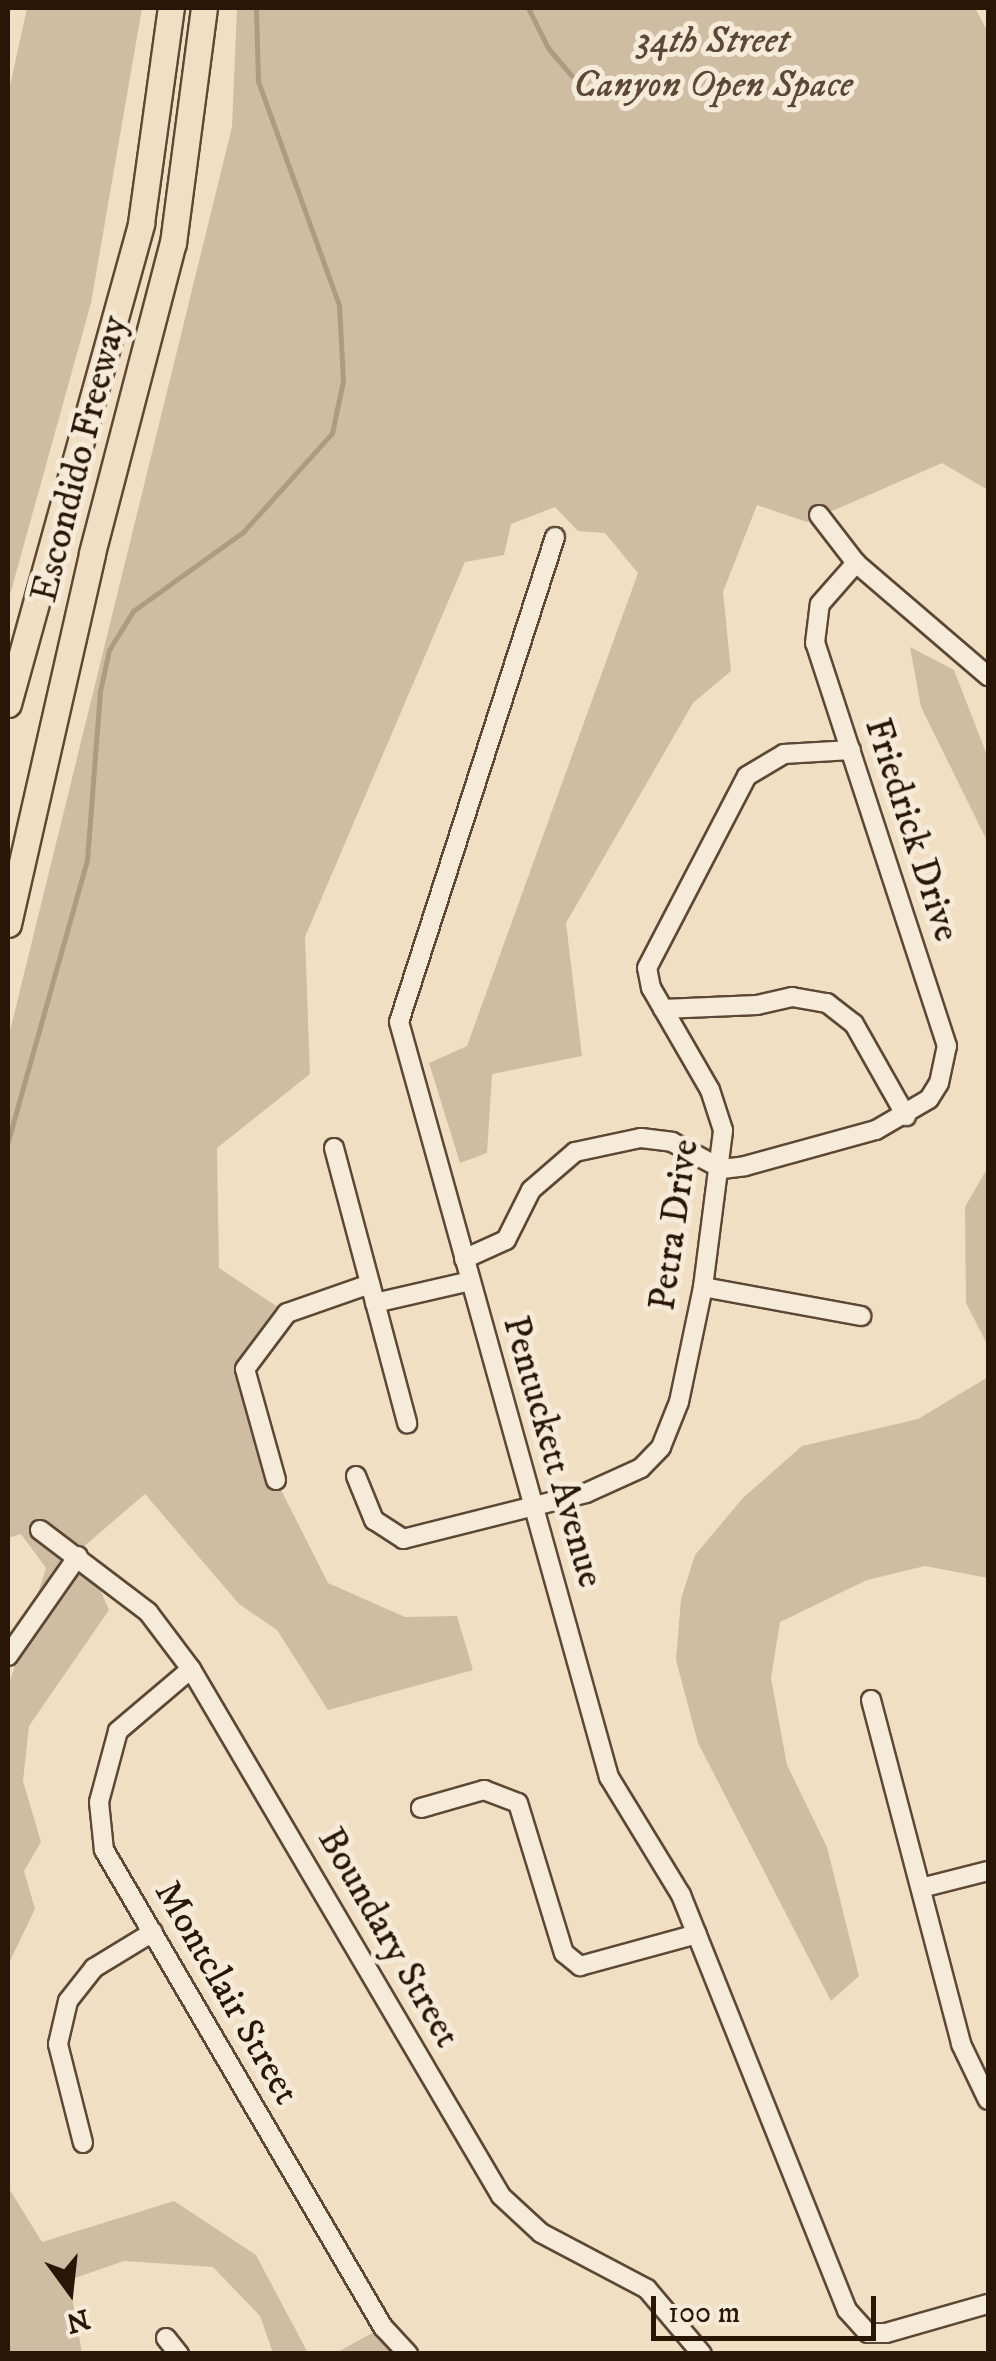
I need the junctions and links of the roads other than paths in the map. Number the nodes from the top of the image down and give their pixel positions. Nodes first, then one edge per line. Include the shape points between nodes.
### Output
1 (171, 8) edge
2 (204, 8) edge
3 (819, 515) dead end
4 (555, 536) dead end
5 (856, 563) junction
6 (988, 676) edge
7 (8, 704) edge
8 (851, 750) junction
9 (8, 924) edge
10 (662, 1009) junction
11 (906, 1116) junction
12 (334, 1148) dead end
13 (722, 1169) junction
14 (464, 1258) junction
15 (470, 1281) junction
16 (370, 1284) junction
17 (703, 1287) junction
18 (375, 1304) junction
19 (861, 1316) dead end
20 (407, 1423) dead end
21 (356, 1476) dead end
22 (276, 1480) dead end
23 (533, 1508) junction
24 (40, 1530) dead end
25 (78, 1556) junction
26 (8, 1656) edge
27 (191, 1670) junction
28 (871, 1700) dead end
29 (420, 1808) dead end
30 (988, 1871) edge
31 (921, 1888) junction
32 (153, 1932) junction
33 (696, 1934) junction
34 (988, 2100) edge
35 (82, 2143) dead end
36 (988, 2304) edge
37 (166, 2338) dead end
38 (179, 2354) edge
39 (408, 2354) edge
40 (702, 2354) edge

1 - 7 highway, Escondido Freeway via 142,223
2 - 9 highway, Escondido Freeway via 173,243 92,554
3 - 5 street
4 - 14 street, Pentuckett Avenue via 399,1022
5 - 6 street
5 - 8 street, Friedrick Drive via 827,593 815,644
8 - 10 street, Petra Drive via 762,762 732,794 647,968
8 - 11 street, Friedrick Drive via 946,1046 940,1083
10 - 11 street via 758,1006 792,997 827,1002 854,1024
10 - 13 street, Petra Drive via 710,1090 723,1130
11 - 13 street via 876,1130
12 - 16 street
13 - 14 street via 672,1142 641,1138 575,1152 531,1190 506,1240
13 - 17 street, Petra Drive
14 - 15 street, Pentuckett Avenue
15 - 18 street
15 - 23 street, Pentuckett Avenue
16 - 18 street
16 - 22 street via 287,1313 245,1368
17 - 19 street
17 - 23 street, Petra Drive via 679,1402 661,1446 617,1482
18 - 20 street
21 - 23 street, Petra Drive via 374,1520 403,1539
23 - 33 street, Pentuckett Avenue via 609,1777 681,1895
24 - 25 street, Boundary Street
25 - 26 street
25 - 27 street, Boundary Street via 148,1612
27 - 32 street, Montclair Street via 118,1730 101,1789 104,1850
27 - 40 street, Boundary Street via 501,2196 541,2234 647,2288
28 - 31 street
29 - 33 street via 484,1790 518,1804 564,1954 580,1966
30 - 31 street
31 - 34 street via 961,2044
32 - 35 street via 94,1968 68,2001 58,2044
32 - 39 street, Montclair Street via 384,2327
33 - 36 street, Pentuckett Avenue via 847,2310 868,2333
37 - 38 street

